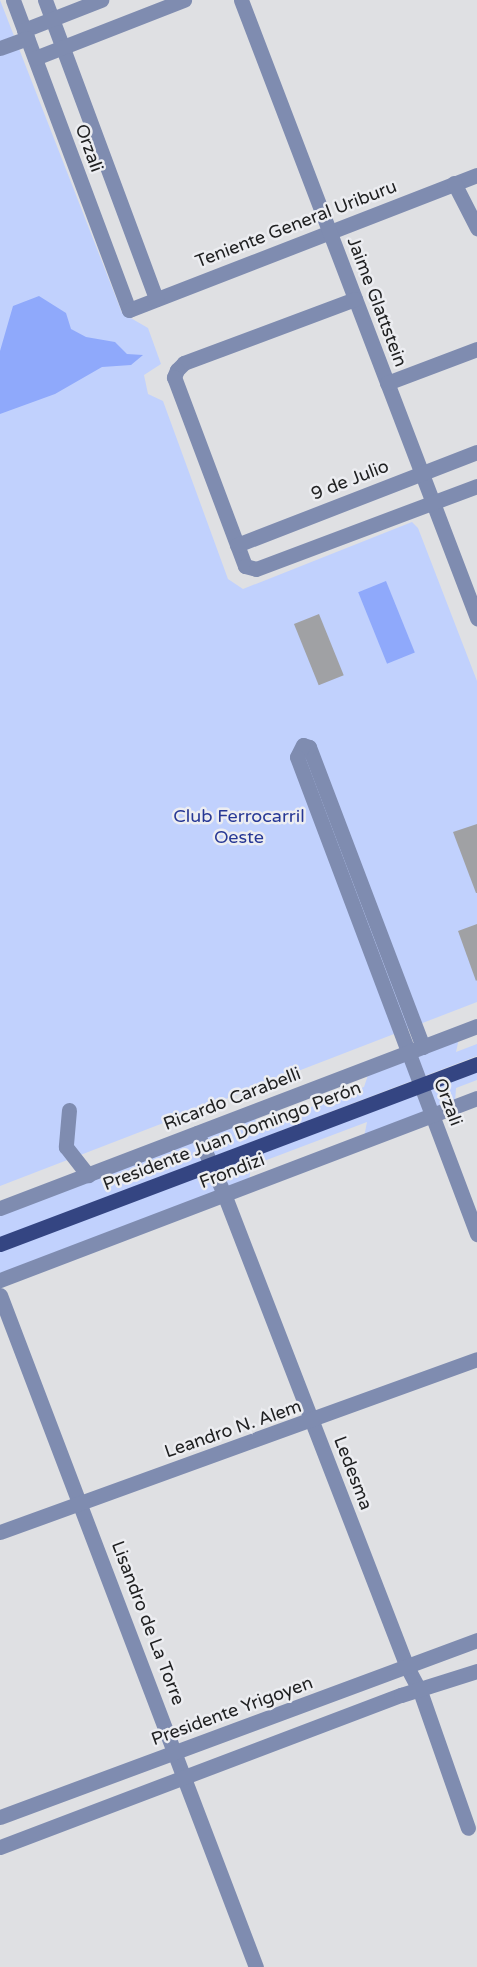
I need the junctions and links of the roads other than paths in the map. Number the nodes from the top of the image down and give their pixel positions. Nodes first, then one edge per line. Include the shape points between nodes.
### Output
1 (13, 0) edge
2 (45, 0) edge
3 (100, 0) edge
4 (184, 0) edge
5 (241, 0) edge
6 (51, 19) junction
7 (26, 34) junction
8 (62, 47) junction
9 (0, 48) edge
10 (35, 58) junction
11 (477, 175) edge
12 (454, 183) junction
13 (477, 228) edge
14 (330, 231) junction
15 (156, 299) junction
16 (355, 299) junction
17 (129, 310) joint
18 (477, 349) edge
19 (387, 383) junction
20 (477, 452) edge
21 (422, 474) junction
22 (477, 486) edge
23 (433, 502) junction
24 (237, 545) junction
25 (471, 586) edge
26 (477, 618) edge
27 (477, 1026) edge
28 (423, 1047) junction
29 (408, 1052) junction
30 (477, 1064) edge
31 (420, 1085) junction
32 (477, 1098) edge
33 (69, 1110) dead end
34 (432, 1115) junction
35 (197, 1133) junction
36 (211, 1165) junction
37 (88, 1175) junction
38 (224, 1194) junction
39 (0, 1208) edge
40 (477, 1234) edge
41 (0, 1244) edge
42 (0, 1280) edge
43 (0, 1295) edge
44 (5, 1320) edge
45 (477, 1359) edge
46 (312, 1422) junction
47 (81, 1503) junction
48 (0, 1532) edge
49 (477, 1640) edge
50 (407, 1667) junction
51 (477, 1671) edge
52 (420, 1691) junction
53 (176, 1752) junction
54 (186, 1777) junction
55 (0, 1817) edge
56 (468, 1828) dead end
57 (0, 1847) edge
58 (256, 1967) edge

1 - 7 street, Orzali
2 - 6 street, Orzali
3 - 6 street
4 - 8 street
5 - 14 street, Jaime Glattstein
6 - 7 street
6 - 8 street, Orzali
7 - 9 street
7 - 10 street, Orzali
8 - 10 street
8 - 15 street, Orzali
10 - 17 street, Orzali
11 - 12 street, Teniente General Uriburu
12 - 13 street
12 - 14 street, Teniente General Uriburu
14 - 15 street, Teniente General Uriburu
14 - 16 street, Jaime Glattstein
15 - 17 street, Teniente General Uriburu
16 - 19 street, Jaime Glattstein
16 - 24 street via 184,363 174,377
18 - 19 street
19 - 21 street, Jaime Glattstein
20 - 21 street, 9 de Julio
21 - 23 street, Jaime Glattstein
21 - 24 street, 9 de Julio
22 - 23 street
23 - 24 street via 256,569 245,566
23 - 25 street, Jaime Glattstein
25 - 26 street, Jaime Glattstein
27 - 28 street, Ricardo Carabelli
28 - 29 street, Ricardo Carabelli
28 - 29 street, Orzali via 309,747 303,744 297,757
29 - 31 street, Orzali
29 - 35 street, Ricardo Carabelli
30 - 31 main road, Presidente Juan Domingo Perón
31 - 34 street, Orzali
31 - 36 main road, Presidente Juan Domingo Perón
32 - 34 street, Frondizi
33 - 37 street via 66,1147
34 - 38 street, Frondizi
34 - 40 street, Orzali
35 - 36 street, Ledesma
35 - 37 street, Ricardo Carabelli
36 - 38 street, Ledesma
36 - 41 main road, Presidente Juan Domingo Perón
37 - 39 street, Ricardo Carabelli
38 - 42 street, Frondizi
38 - 46 street, Ledesma
43 - 44 street, Lisandro de La Torre
44 - 47 street, Lisandro de La Torre
45 - 46 street, Leandro N. Alem
46 - 47 street, Leandro N. Alem
46 - 50 street, Ledesma
47 - 48 street, Leandro N. Alem
47 - 53 street, Lisandro de La Torre
49 - 50 street, Presidente Yrigoyen
50 - 52 street, Ledesma
50 - 53 street, Presidente Yrigoyen
51 - 52 street
52 - 54 street
52 - 56 street, Ledesma
53 - 54 street, Lisandro de La Torre
53 - 55 street, Presidente Yrigoyen
54 - 57 street
54 - 58 street, Lisandro de La Torre

